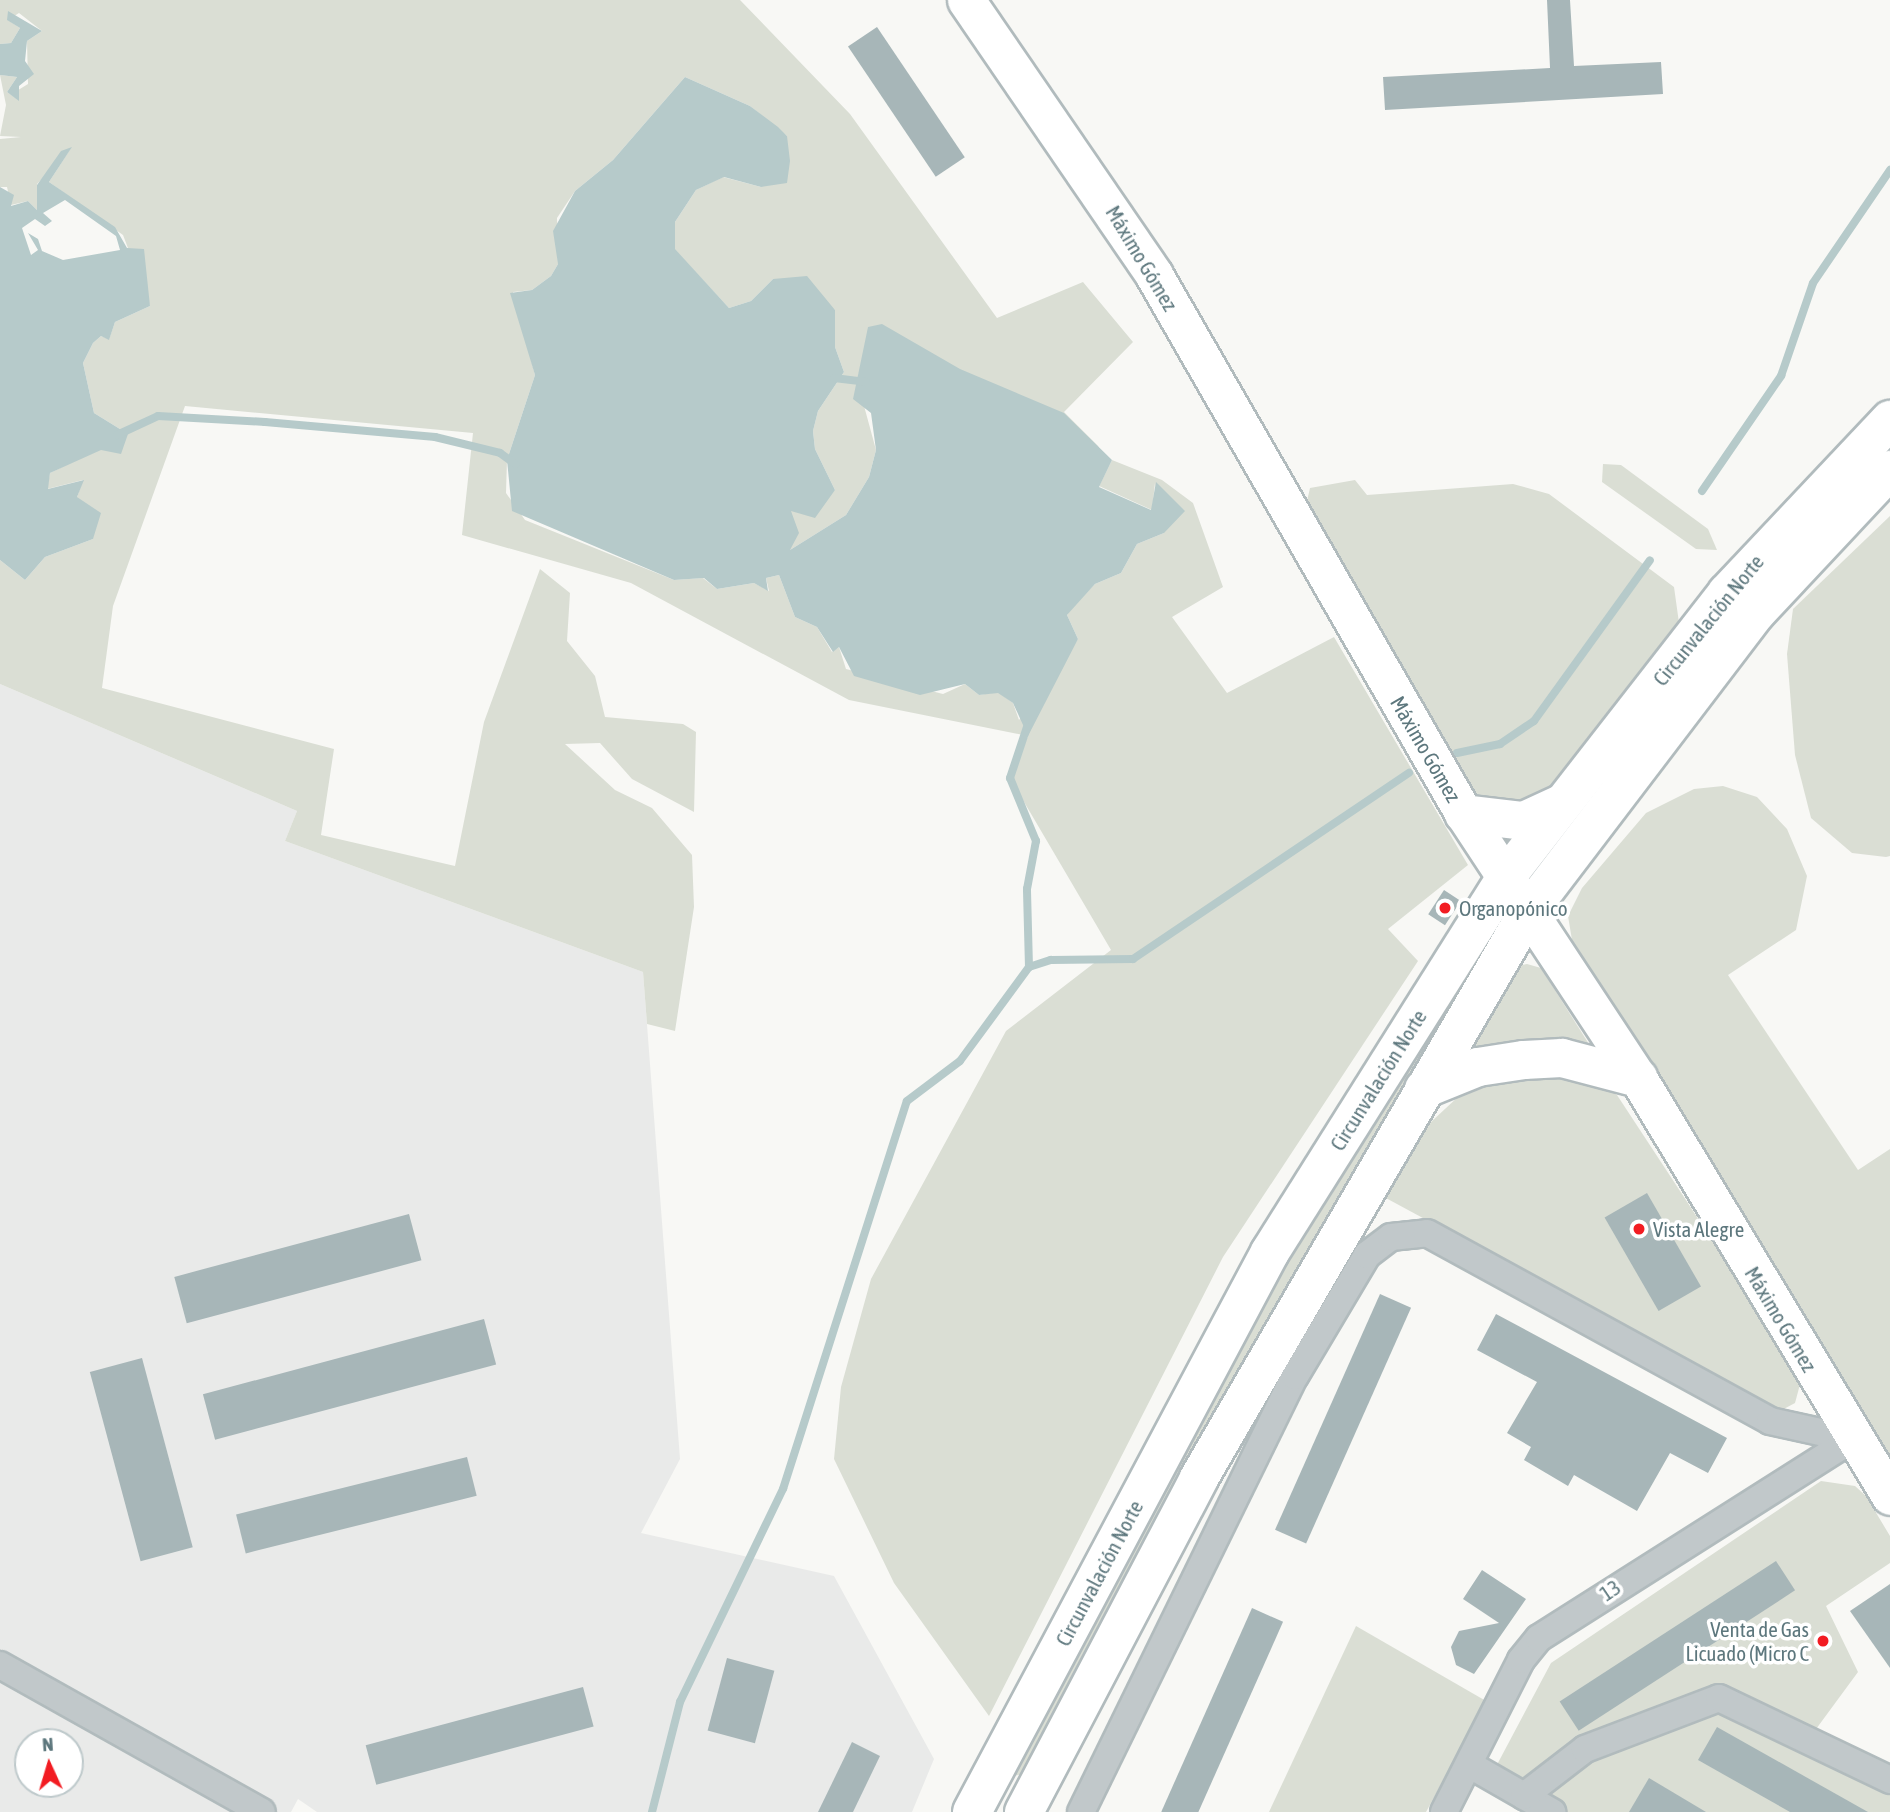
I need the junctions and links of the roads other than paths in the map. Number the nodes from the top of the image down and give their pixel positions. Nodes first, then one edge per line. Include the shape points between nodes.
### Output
1 (966, 0) edge
2 (1890, 420) edge
3 (1890, 470) edge
4 (1777, 562) junction
5 (1742, 603) junction
6 (1563, 803) junction
7 (1464, 814) junction
8 (1506, 877) junction
9 (1528, 912) junction
10 (1638, 1078) junction
11 (1424, 1089) junction
12 (1852, 1439) junction
13 (1890, 1496) edge
14 (0, 1665) edge
15 (1469, 1765) junction
16 (1890, 1780) edge
17 (1524, 1796) junction
18 (979, 1798) edge
19 (1026, 1808) edge
20 (262, 1812) edge
21 (1081, 1812) edge
22 (1444, 1812) edge
23 (1552, 1812) edge

1 - 7 street, Máximo Gómez via 1154,275
2 - 4 highway, Circunvalación Norte
3 - 4 highway, Circunvalación Norte
4 - 5 highway, Circunvalación Norte
5 - 6 highway, Circunvalación Norte
5 - 9 highway, Circunvalación Norte
6 - 7 highway via 1524,821
6 - 8 highway, Circunvalación Norte
7 - 8 street, Máximo Gómez
8 - 9 street, Máximo Gómez
8 - 18 highway, Circunvalación Norte via 1270,1252
9 - 10 street, Máximo Gómez
9 - 11 highway, Circunvalación Norte
10 - 11 highway via 1562,1058 1478,1067
10 - 12 street, Máximo Gómez
11 - 19 highway, Circunvalación Norte via 1199,1478
12 - 13 street, Máximo Gómez
12 - 15 street, 13 via 1539,1638 1521,1660
12 - 21 street via 1770,1421 1427,1233 1391,1237 1367,1255 1295,1376
14 - 20 street
15 - 17 street
15 - 22 street, 13
16 - 17 street via 1719,1698 1585,1749
17 - 23 street
18 - 19 highway

